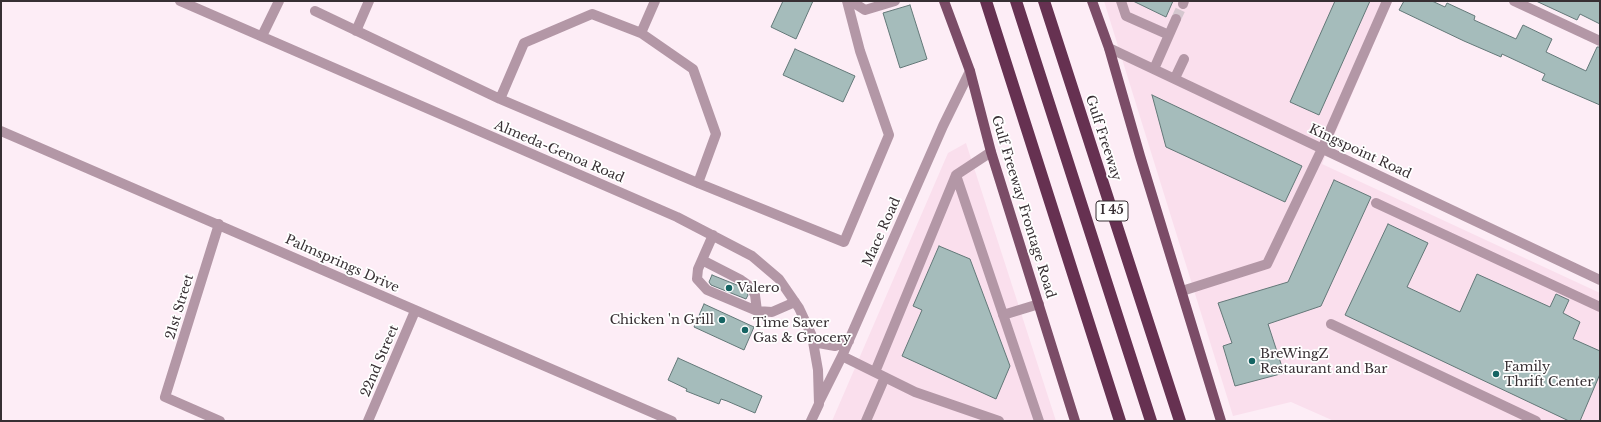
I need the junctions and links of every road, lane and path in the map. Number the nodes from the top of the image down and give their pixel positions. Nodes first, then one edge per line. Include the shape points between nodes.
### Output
1 (180, 1) edge
2 (279, 1) edge
3 (369, 1) edge
4 (655, 1) edge
5 (849, 1) edge
6 (895, 1) edge
7 (944, 1) edge
8 (986, 1) edge
9 (1016, 1) edge
10 (1044, 1) edge
11 (1092, 1) edge
12 (1121, 1) edge
13 (1387, 1) edge
14 (1517, 2) edge
15 (315, 11) dead end
16 (1176, 19) tunnel mouth
17 (356, 31) junction
18 (641, 33) junction
19 (1169, 35) junction
20 (262, 36) junction
21 (1600, 41) edge
22 (1109, 48) junction
23 (1184, 59) dead end
24 (1154, 69) junction
25 (970, 71) junction
26 (1175, 78) junction
27 (500, 98) junction
28 (1, 131) edge
29 (1322, 149) junction
30 (991, 152) junction
31 (956, 175) junction
32 (698, 183) junction
33 (1376, 203) dead end
34 (219, 224) junction
35 (713, 235) junction
36 (702, 260) junction
37 (1600, 280) edge
38 (1182, 291) junction
39 (795, 302) junction
40 (1039, 304) junction
41 (1600, 307) edge
42 (415, 311) junction
43 (757, 312) junction
44 (1003, 315) junction
45 (1331, 324) dead end
46 (849, 341) junction
47 (813, 342) junction
48 (842, 356) junction
49 (875, 372) junction
50 (885, 377) junction
51 (819, 404) junction
52 (1073, 420) edge
53 (220, 421) edge
54 (368, 421) edge
55 (672, 421) edge
56 (811, 421) edge
57 (866, 421) edge
58 (999, 421) edge
59 (1039, 421) edge
60 (1120, 421) edge
61 (1151, 421) edge
62 (1180, 421) edge
63 (1221, 421) edge
64 (1536, 421) edge

1 - 20 street, Almeda-Genoa Road
2 - 20 street
3 - 17 street
4 - 18 street
5 - 6 street via 865,10
5 - 32 street via 860,51 889,136 844,242
7 - 25 main road, Gulf Freeway Frontage Road
8 - 60 highway
9 - 61 highway, I 45
10 - 62 highway, Gulf Freeway / I 45
11 - 22 main road
12 - 19 street via 1126,16
13 - 29 street
14 - 21 street
15 - 17 street
16 - 19 street
17 - 27 street
18 - 27 street via 592,14 524,43
18 - 32 street via 693,69 716,134
19 - 24 street
20 - 35 street, Almeda-Genoa Road
22 - 24 street, Kingspoint Road
22 - 38 main road
23 - 26 street
24 - 26 street, Kingspoint Road
25 - 30 main road, Gulf Freeway Frontage Road
25 - 46 street, Mace Road via 940,133
26 - 29 street, Kingspoint Road
27 - 32 street
28 - 34 street, Palmsprings Drive
29 - 37 street, Kingspoint Road
29 - 38 street via 1267,264
30 - 31 street
30 - 40 main road, Gulf Freeway Frontage Road
31 - 44 street
31 - 49 street
33 - 41 street
34 - 42 street, Palmsprings Drive
34 - 53 street, 21st Street via 165,397
35 - 36 street
35 - 39 street, Almeda-Genoa Road via 752,256 779,280
36 - 43 street via 751,287 755,295
36 - 43 street via 697,279 707,290
38 - 63 main road
39 - 43 street via 772,312
39 - 47 street, Almeda-Genoa Road
40 - 44 street
40 - 52 main road, Gulf Freeway Frontage Road
42 - 54 street, 22nd Street
42 - 55 street, Palmsprings Drive
44 - 59 street
45 - 64 street
46 - 47 street via 835,346
46 - 48 street, Mace Road
47 - 51 street, Almeda-Genoa Road via 818,370
48 - 49 street
48 - 51 street, Mace Road
49 - 50 street
50 - 57 street
50 - 58 street via 915,392
51 - 56 street, Almeda-Genoa Road

